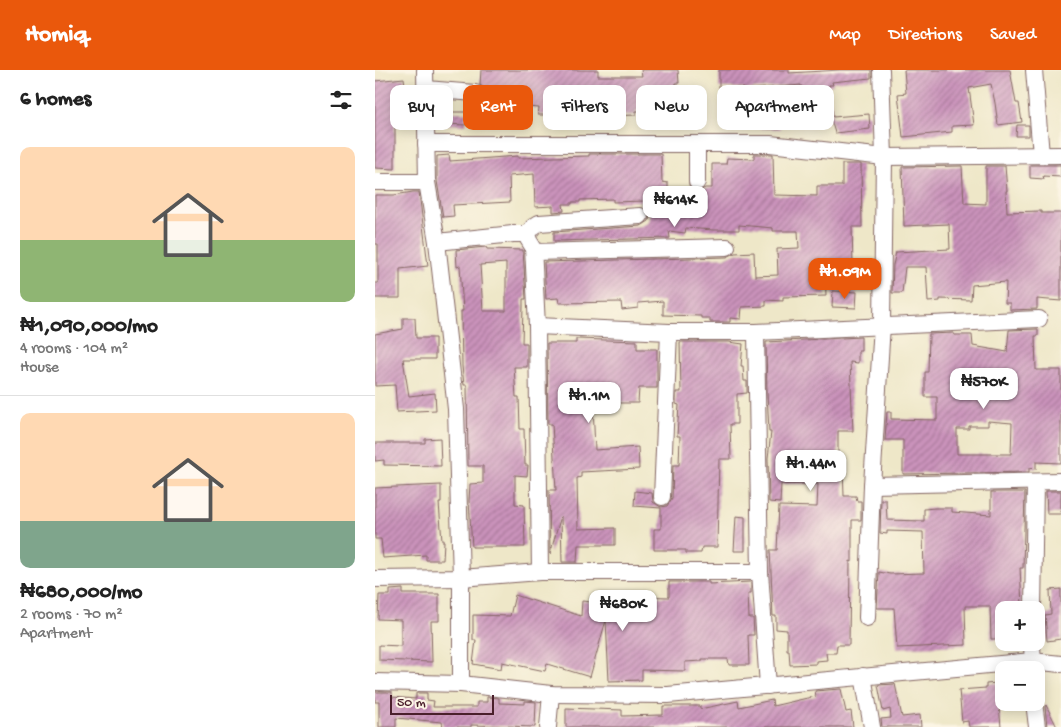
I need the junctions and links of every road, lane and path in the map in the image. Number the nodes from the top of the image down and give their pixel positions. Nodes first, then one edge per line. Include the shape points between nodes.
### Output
1 (425, 70) edge
2 (881, 70) edge
3 (1034, 70) edge
4 (426, 85) edge
5 (425, 130) edge
6 (425, 144) junction
7 (697, 144) junction
8 (1041, 155) junction
9 (1061, 155) edge
10 (884, 157) junction
11 (375, 182) edge
12 (427, 182) junction
13 (697, 182) dead end
14 (640, 216) dead end
15 (527, 234) junction
16 (437, 242) junction
17 (727, 247) dead end
18 (534, 252) junction
19 (1039, 319) dead end
20 (882, 325) junction
21 (537, 326) junction
22 (669, 332) junction
23 (756, 332) junction
24 (1061, 482) edge
25 (1035, 483) junction
26 (872, 485) junction
27 (661, 497) dead end
28 (540, 572) junction
29 (760, 572) junction
30 (461, 578) junction
31 (375, 579) edge
32 (1033, 601) edge
33 (867, 618) dead end
34 (1061, 664) edge
35 (1045, 665) edge
36 (995, 668) edge
37 (863, 676) junction
38 (375, 682) edge
39 (461, 684) junction
40 (768, 686) junction
41 (551, 694) junction
42 (1035, 711) edge
43 (548, 727) edge
44 (872, 727) edge
45 (1037, 727) edge

1 - 4 street
2 - 10 street
3 - 8 street
5 - 6 street
6 - 7 street
6 - 12 street
7 - 10 street via 770,144
7 - 13 street
8 - 9 street
8 - 10 street
10 - 20 street
11 - 12 street
12 - 16 street
14 - 15 street via 539,223
15 - 16 street
15 - 18 street
16 - 30 street via 456,410
17 - 18 street
18 - 21 street
19 - 20 street
20 - 23 street
20 - 26 street
21 - 22 street
21 - 28 street
22 - 23 street
22 - 27 street
23 - 29 street
24 - 25 street
25 - 26 street
25 - 32 street
26 - 33 street
28 - 29 street
28 - 30 street
29 - 40 street
30 - 31 street
30 - 39 street
34 - 35 street
36 - 37 street
37 - 40 street
37 - 44 street
38 - 39 street
39 - 41 street
40 - 41 street via 668,695
41 - 43 street
42 - 45 street

